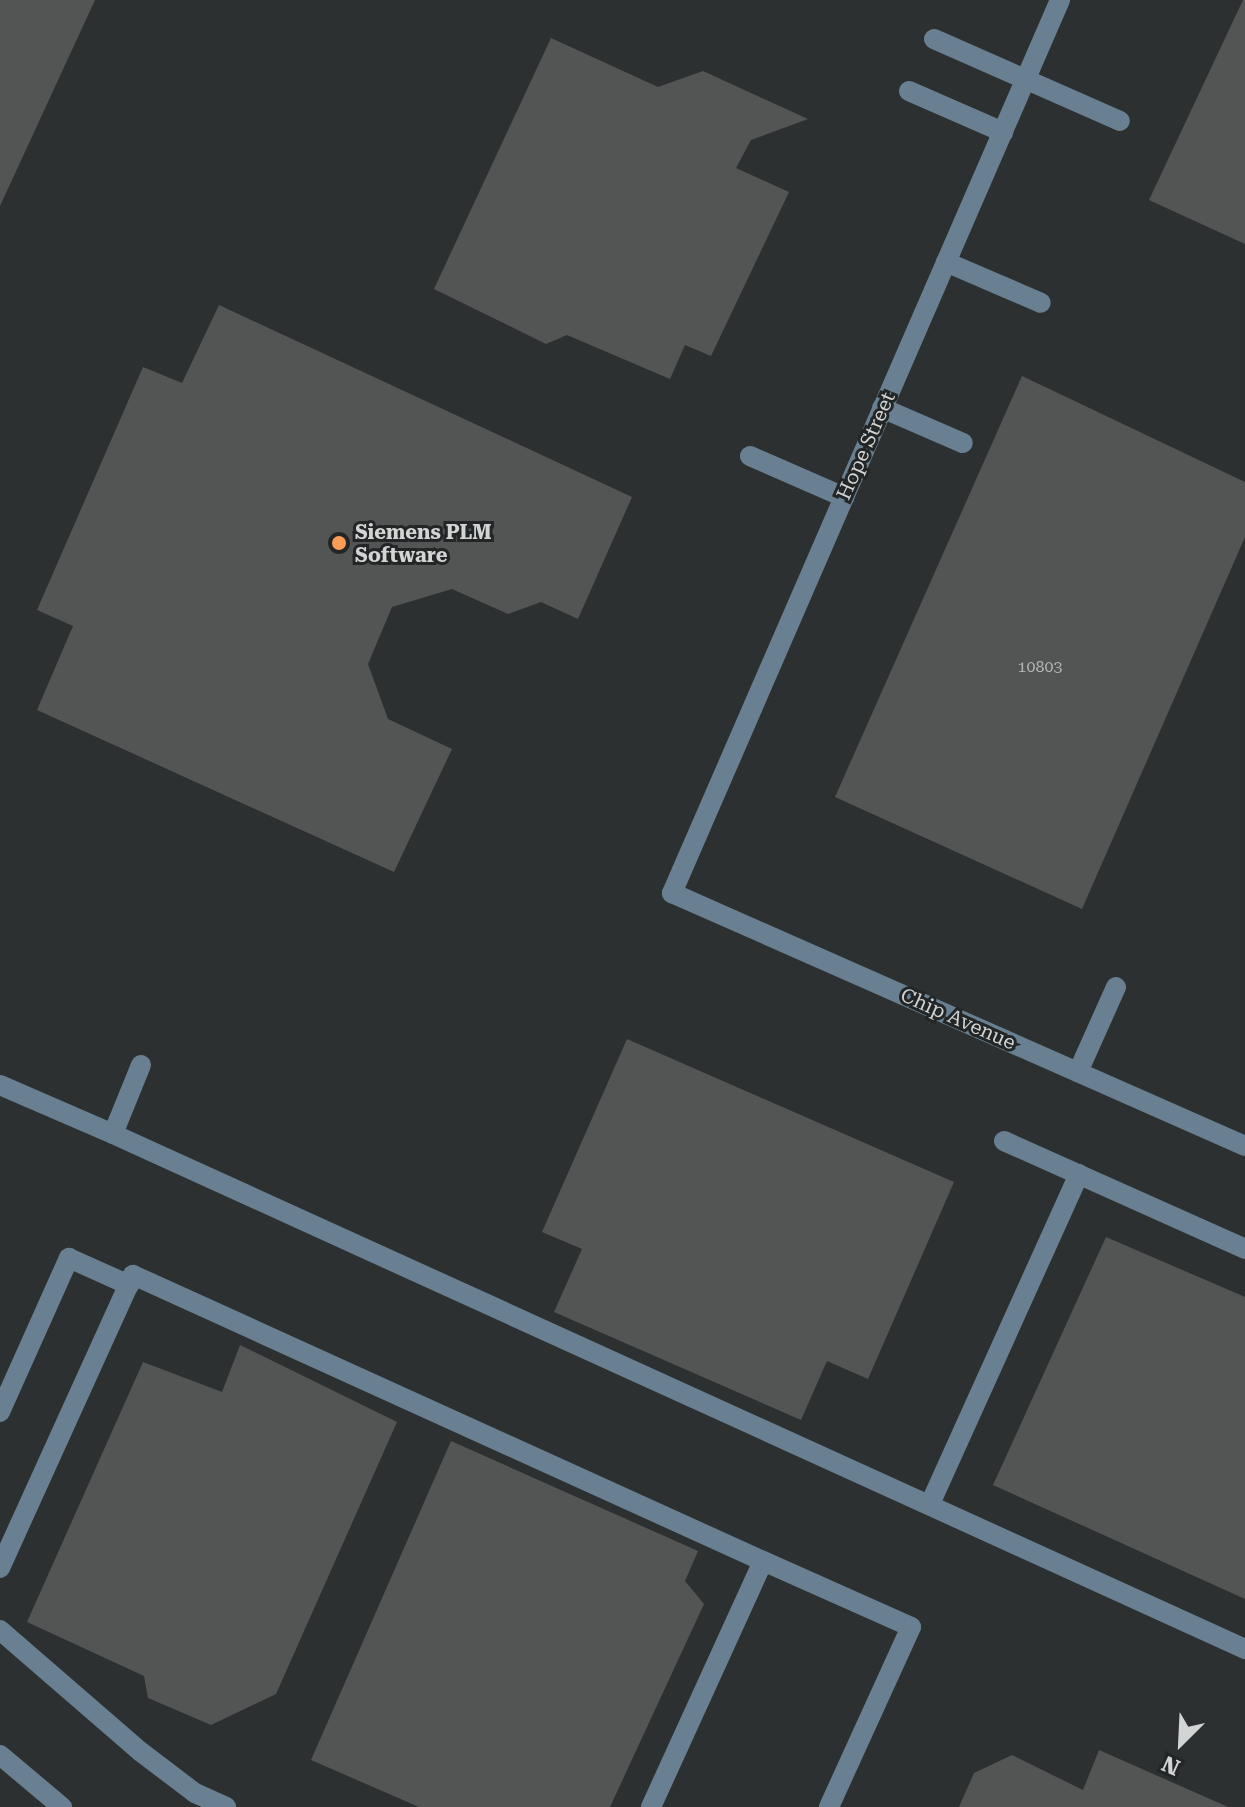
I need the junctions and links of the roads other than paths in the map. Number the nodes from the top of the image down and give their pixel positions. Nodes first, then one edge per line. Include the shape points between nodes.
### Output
1 (1060, 0) edge
2 (934, 39) dead end
3 (1026, 80) junction
4 (909, 91) dead end
5 (1120, 121) dead end
6 (1003, 132) junction
7 (946, 262) junction
8 (1041, 303) dead end
9 (882, 408) junction
10 (963, 443) dead end
11 (750, 456) dead end
12 (844, 497) junction
13 (672, 893) joint
14 (1116, 987) dead end
15 (141, 1065) dead end
16 (1078, 1072) junction
17 (0, 1085) edge
18 (113, 1134) junction
19 (1004, 1141) dead end
20 (1245, 1146) edge
21 (1079, 1174) junction
22 (1245, 1249) edge
23 (129, 1285) junction
24 (0, 1412) edge
25 (930, 1504) junction
26 (763, 1561) junction
27 (0, 1568) edge
28 (0, 1630) edge
29 (1245, 1649) edge
30 (0, 1755) edge
31 (62, 1807) edge
32 (226, 1807) edge
33 (651, 1807) edge
34 (829, 1807) edge

1 - 3 street, Hope Street
2 - 3 street
3 - 5 street
3 - 6 street, Hope Street
4 - 6 street
6 - 7 street, Hope Street
7 - 8 street
7 - 9 street, Hope Street
9 - 10 street
9 - 12 street, Hope Street
11 - 12 street
12 - 13 street, Hope Street
13 - 16 street, Chip Avenue
14 - 16 street
15 - 18 street
16 - 20 street, Chip Avenue
17 - 18 street
18 - 25 street
19 - 21 street
21 - 22 street
21 - 25 street
23 - 24 street via 69,1258
23 - 26 street via 133,1275
23 - 27 street
25 - 29 street
26 - 33 street
26 - 34 street via 911,1627
28 - 32 street via 141,1752 195,1793
30 - 31 street

